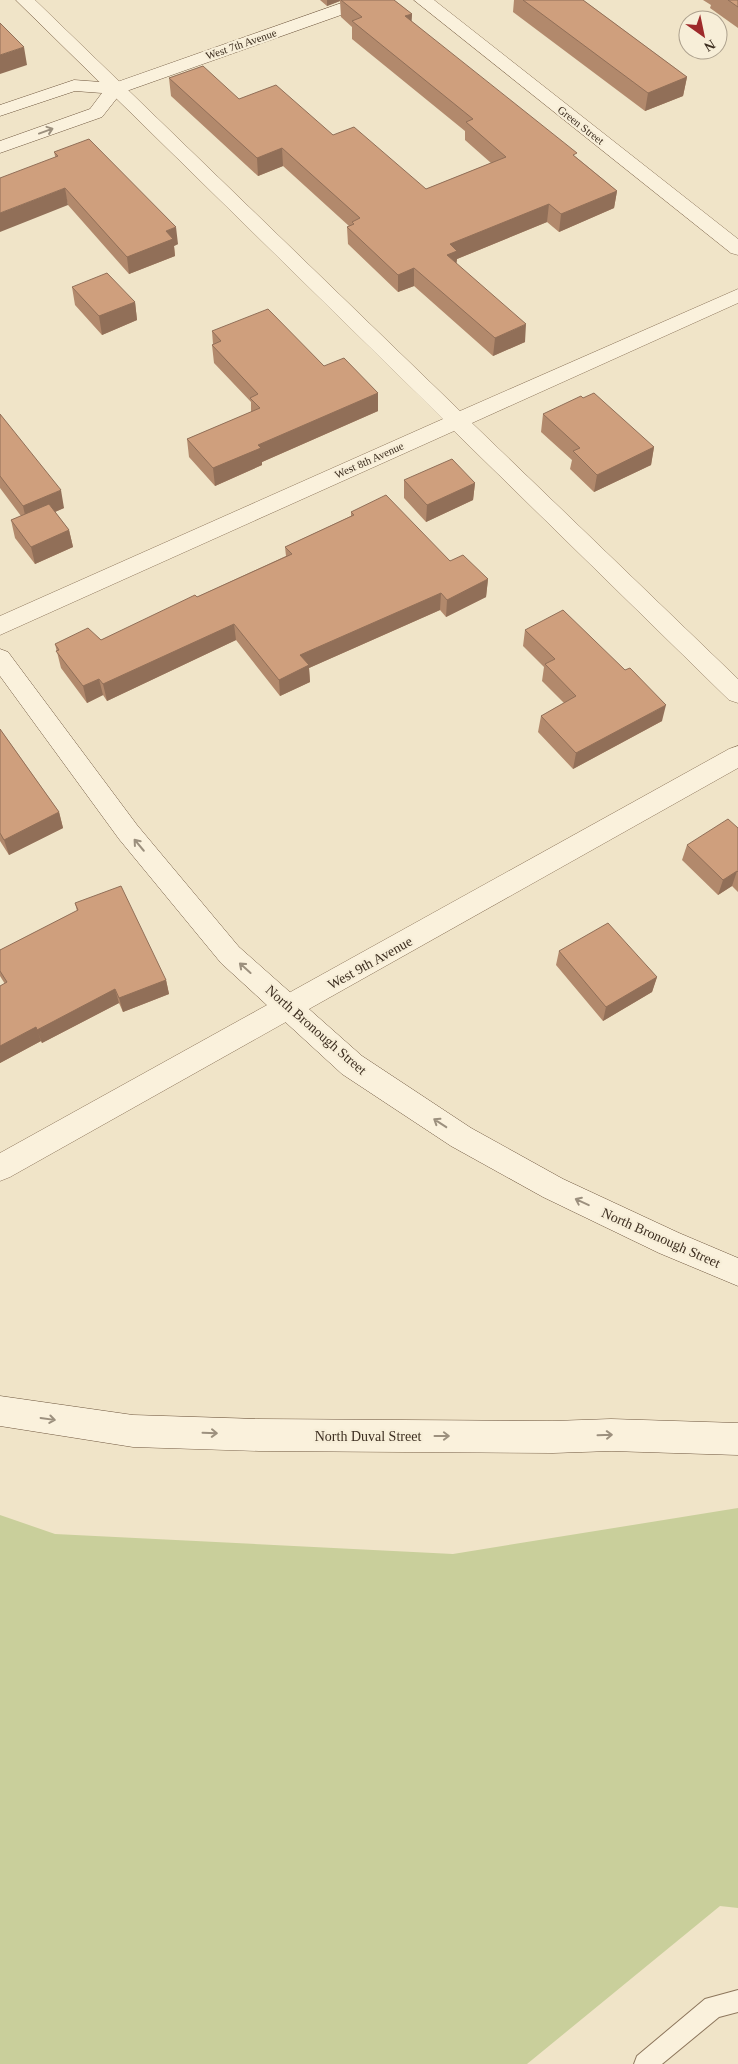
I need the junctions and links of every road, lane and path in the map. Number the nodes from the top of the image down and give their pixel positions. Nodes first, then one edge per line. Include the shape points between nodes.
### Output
1 (25, 0) edge
2 (366, 0) edge
3 (423, 0) edge
4 (115, 89) junction
5 (0, 111) edge
6 (0, 147) edge
7 (738, 249) edge
8 (738, 295) edge
9 (456, 421) junction
10 (0, 626) edge
11 (0, 658) edge
12 (738, 694) edge
13 (738, 756) edge
14 (289, 1008) junction
15 (0, 1168) edge
16 (738, 1272) edge
17 (0, 1411) edge
18 (738, 1439) edge
19 (738, 2002) edge
20 (645, 2064) edge

1 - 4 street
2 - 4 street, West 7th Avenue
3 - 7 street, Green Street
4 - 5 street, West 7th Avenue via 74,85
6 -> 4 street via 96,113
4 - 9 street
8 - 9 street, West 8th Avenue
9 - 10 street, West 8th Avenue
9 - 12 street
14 -> 11 street, North Bronough Street via 230,955 134,840
13 - 14 street, West 9th Avenue
14 - 15 street, West 9th Avenue
16 -> 14 street, North Bronough Street via 669,1244 553,1188 461,1137 352,1065
17 -> 18 street, North Duval Street via 134,1431 553,1437 611,1434
19 - 20 lane via 713,2007

